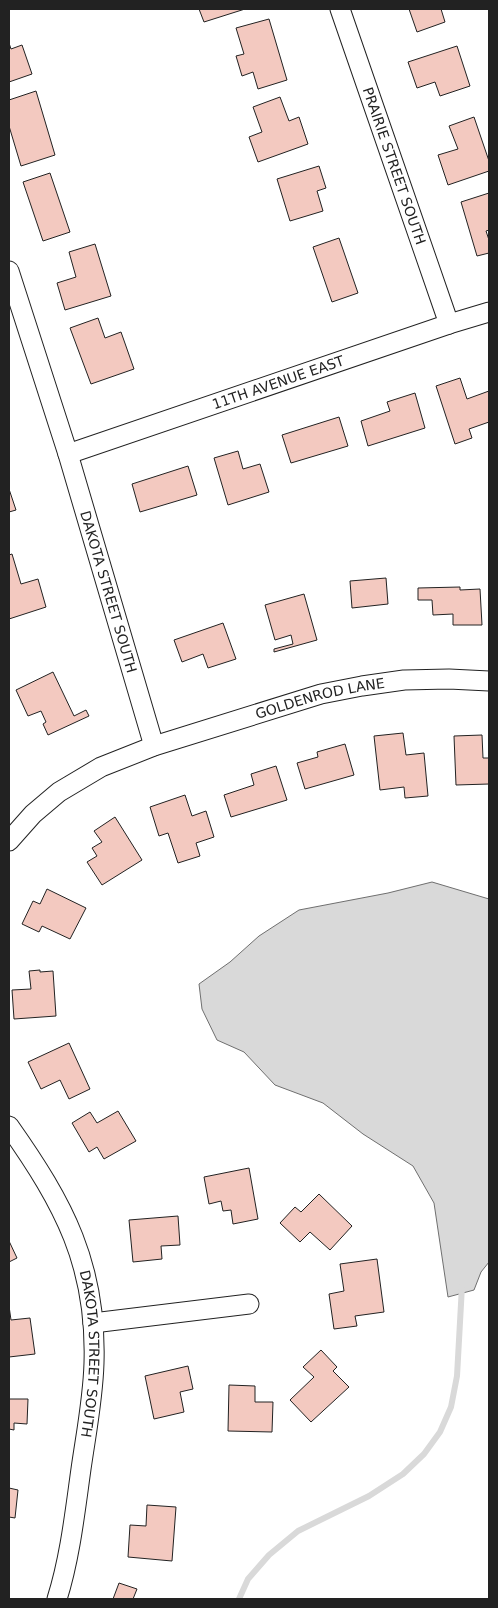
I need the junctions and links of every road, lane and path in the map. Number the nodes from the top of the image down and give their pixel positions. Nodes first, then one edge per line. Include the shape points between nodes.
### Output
1 (340, 9) edge
2 (9, 271) edge
3 (489, 312) edge
4 (449, 324) junction
5 (68, 454) junction
6 (489, 681) edge
7 (154, 746) junction
8 (9, 841) edge
9 (9, 1126) edge
10 (249, 1304) dead end
11 (93, 1323) junction
12 (57, 1599) edge

1 - 4 street, PRAIRIE STREET SOUTH
2 - 5 street, DAKOTA STREET SOUTH
3 - 4 street, 11TH AVENUE EAST
4 - 5 street, 11TH AVENUE EAST
5 - 7 street, DAKOTA STREET SOUTH
6 - 7 street, GOLDENROD LANE via 404,680 362,686 321,694
7 - 8 street via 101,767 59,792
9 - 11 street, DAKOTA STREET SOUTH via 68,1221 89,1289
10 - 11 street
11 - 12 street, DAKOTA STREET SOUTH via 91,1399 72,1527

